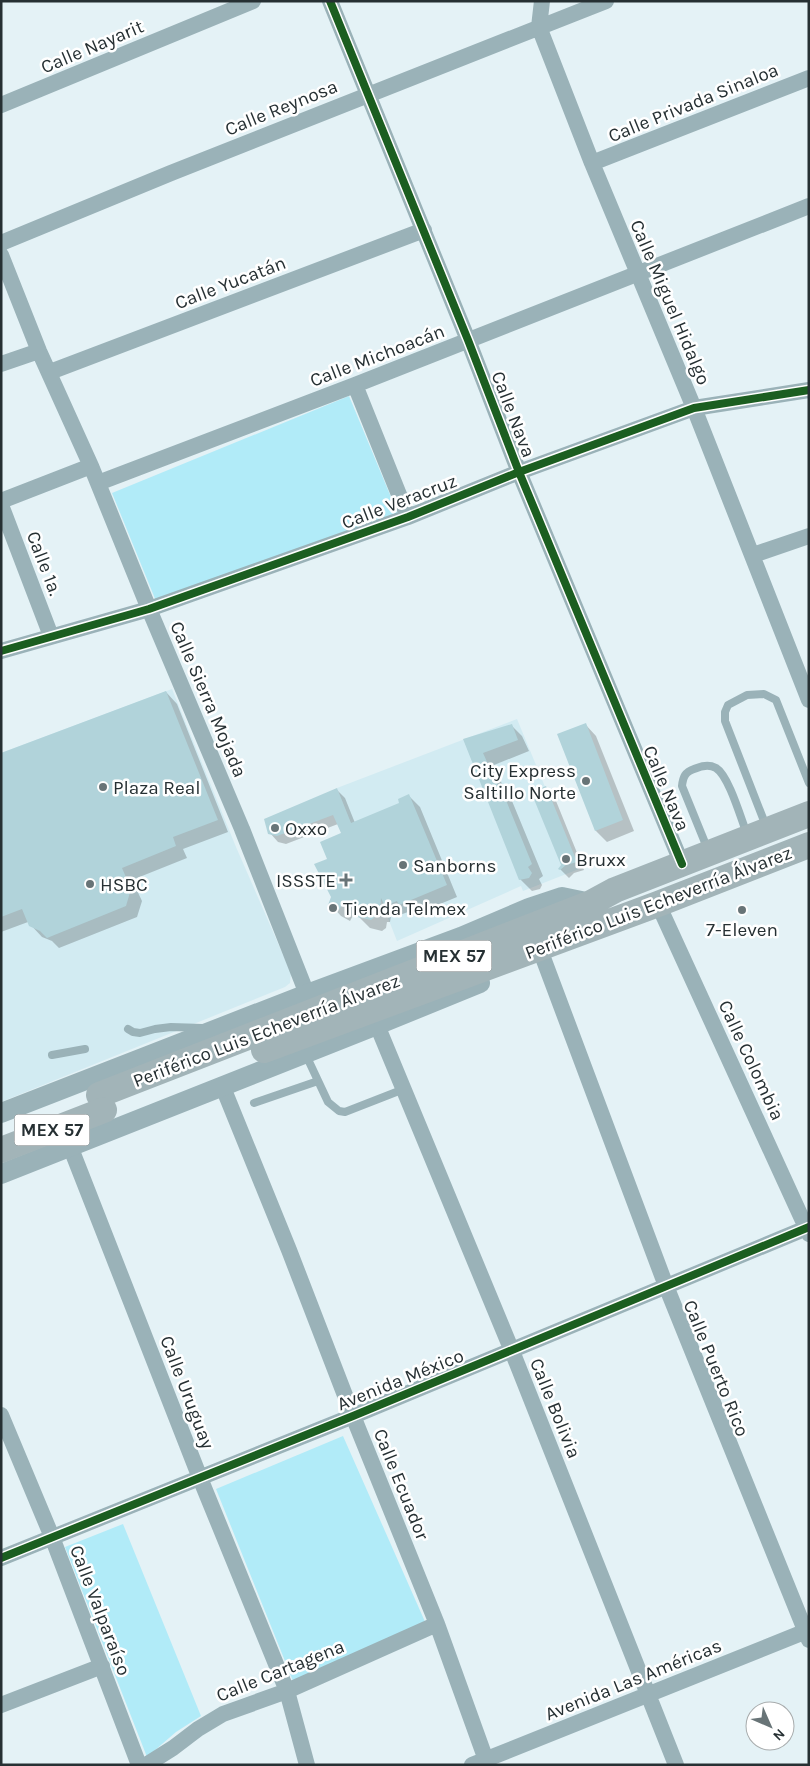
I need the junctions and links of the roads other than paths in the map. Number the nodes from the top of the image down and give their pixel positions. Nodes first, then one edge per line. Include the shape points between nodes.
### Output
1 (253, 1) edge
2 (330, 1) edge
3 (542, 1) edge
4 (606, 1) edge
5 (539, 27) junction
6 (809, 78) edge
7 (368, 94) junction
8 (1, 106) edge
9 (592, 163) junction
10 (809, 206) edge
11 (424, 230) junction
12 (1, 243) edge
13 (1, 255) edge
14 (637, 274) junction
15 (468, 340) junction
16 (39, 351) junction
17 (1, 364) edge
18 (50, 372) junction
19 (355, 385) junction
20 (809, 390) edge
21 (694, 408) junction
22 (91, 466) junction
23 (518, 472) junction
24 (98, 482) junction
25 (1, 501) edge
26 (1, 505) edge
27 (408, 517) junction
28 (809, 536) edge
29 (753, 555) junction
30 (149, 609) junction
31 (51, 636) junction
32 (1, 651) edge
33 (809, 700) edge
34 (809, 783) edge
35 (809, 814) edge
36 (758, 834) junction
37 (809, 845) edge
38 (709, 853) junction
39 (682, 864) junction
40 (591, 903) junction
41 (658, 904) junction
42 (533, 949) junction
43 (307, 994) junction
44 (377, 1025) junction
45 (128, 1029) dead end
46 (217, 1029) junction
47 (85, 1049) dead end
48 (304, 1053) junction
49 (52, 1055) dead end
50 (318, 1081) junction
51 (222, 1085) junction
52 (404, 1089) junction
53 (98, 1094) junction
54 (254, 1103) dead end
55 (9, 1110) edge
56 (1, 1123) edge
57 (1, 1133) edge
58 (70, 1146) junction
59 (1, 1150) edge
60 (1, 1163) edge
61 (1, 1174) edge
62 (808, 1230) edge
63 (666, 1286) junction
64 (512, 1351) junction
65 (353, 1416) junction
66 (3, 1423) edge
67 (200, 1478) junction
68 (52, 1537) junction
69 (1, 1558) edge
70 (438, 1624) junction
71 (808, 1634) edge
72 (102, 1666) junction
73 (288, 1691) junction
74 (649, 1695) junction
75 (1, 1705) edge
76 (479, 1762) edge
77 (139, 1765) edge
78 (146, 1765) edge
79 (307, 1765) edge
80 (676, 1765) edge

1 - 8 street, Calle Nayarit
2 - 7 street, Calle Nava
3 - 5 street, Calle Miguel Hidalgo
4 - 5 street, Calle Reynosa
5 - 7 street, Calle Reynosa
5 - 9 street, Calle Miguel Hidalgo
6 - 9 street, Calle Privada Sinaloa
7 - 11 street, Calle Nava
7 - 12 street, Calle Reynosa
9 - 14 street, Calle Miguel Hidalgo
10 - 14 street, Calle Michoacán
11 - 15 street, Calle Nava
11 - 18 street, Calle Yucatán
13 - 16 street, Calle Sierra Mojada
14 - 15 street, Calle Michoacán
14 - 21 street, Calle Miguel Hidalgo
15 - 19 street, Calle Michoacán
15 - 23 street, Calle Nava
16 - 17 street
16 - 18 street, Calle Sierra Mojada
18 - 22 street, Calle Sierra Mojada
19 - 24 street, Calle Michoacán
19 - 27 street
20 - 21 street, Calle Veracruz
21 - 23 street, Calle Veracruz
21 - 29 street, Calle Miguel Hidalgo
22 - 24 street, Calle Sierra Mojada
22 - 25 street
23 - 27 street, Calle Veracruz
23 - 39 street, Calle Nava
24 - 30 street, Calle Sierra Mojada
26 - 31 street, Calle 1a.
27 - 30 street, Calle Veracruz
28 - 29 street
29 - 33 street, Calle Miguel Hidalgo
30 - 31 street, Calle Veracruz
30 - 43 street, Calle Sierra Mojada via 242,829
31 - 32 street, Calle Veracruz
34 - 36 lane via 776,700 764,694 747,694 728,705 725,721
35 - 36 highway, Periférico Luis Echeverría Álvarez / MEX 57
36 - 38 highway, Periférico Luis Echeverría Álvarez / MEX 57
36 - 38 lane via 724,775 715,767 706,765 687,772 682,786
37 - 41 highway, Periférico Luis Echeverría Álvarez / MEX 57
38 - 39 highway, Periférico Luis Echeverría Álvarez / MEX 57
39 - 40 highway, Periférico Luis Echeverría Álvarez / MEX 57
40 - 43 street via 562,897
40 - 53 highway, Periférico Luis Echeverría Álvarez / MEX 57
41 - 42 highway, Periférico Luis Echeverría Álvarez / MEX 57
41 - 62 street, Calle Colombia
42 - 44 street via 485,981
42 - 53 highway, Periférico Luis Echeverría Álvarez / MEX 57
42 - 63 street, Calle Puerto Rico
43 - 46 street
44 - 48 street
44 - 52 street, Calle Bolivia
45 - 46 lane via 140,1033 183,1026
46 - 53 street
47 - 49 lane
48 - 50 lane
48 - 51 street
50 - 52 lane via 333,1108 345,1112
50 - 54 lane
51 - 58 street
51 - 65 street, Calle Ecuador
52 - 64 street, Calle Bolivia
53 - 55 street
53 - 57 highway, Periférico Luis Echeverría Álvarez / MEX 57
53 - 59 highway, Periférico Luis Echeverría Álvarez / MEX 57, bridge
53 - 60 street via 93,1092 90,1109 81,1128 73,1134
55 - 56 street via 9,1118
58 - 61 street
58 - 67 street, Calle Uruguay
62 - 63 street, Avenida México
63 - 64 street, Avenida México
63 - 71 street, Calle Puerto Rico
64 - 65 street, Avenida México
64 - 74 street, Calle Bolivia
65 - 67 street, Avenida México
65 - 70 street, Calle Ecuador
66 - 68 street, Calle Valparaíso
67 - 68 street, Avenida México
67 - 73 street, Calle Uruguay
68 - 69 street, Avenida México
68 - 72 street, Calle Valparaíso
70 - 73 street, Calle Cartagena
70 - 76 street, Calle Ecuador
71 - 74 street, Avenida Las Américas
72 - 75 street
72 - 77 street, Calle Valparaíso
73 - 78 street, Calle Cartagena via 223,1714
73 - 79 street, Calle Uruguay
74 - 76 street, Avenida Las Américas
74 - 80 street, Calle Bolivia

